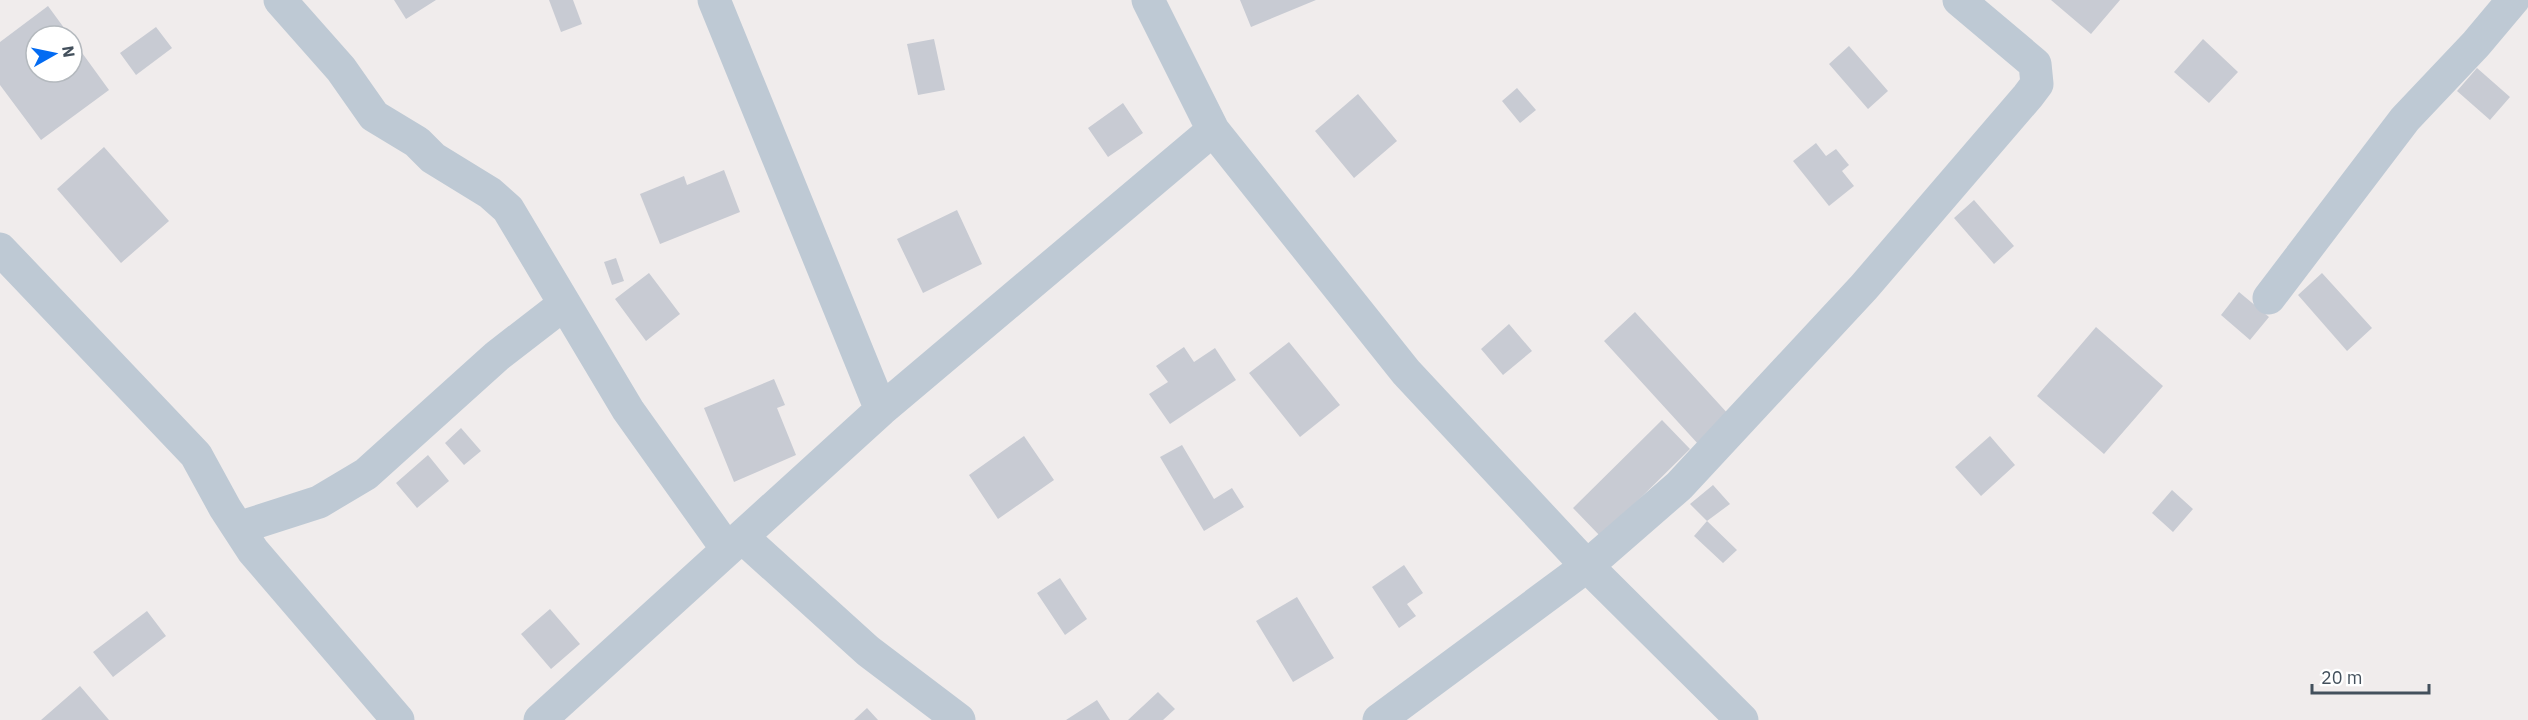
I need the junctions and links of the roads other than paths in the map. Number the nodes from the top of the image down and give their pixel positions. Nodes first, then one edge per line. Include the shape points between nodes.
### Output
1 (280, 0) edge
2 (714, 0) edge
3 (1148, 0) edge
4 (1960, 0) edge
5 (2513, 0) edge
6 (1213, 130) junction
7 (0, 249) edge
8 (2269, 298) dead end
9 (563, 305) junction
10 (881, 410) junction
11 (238, 528) junction
12 (734, 543) junction
13 (1587, 566) junction
14 (398, 720) edge
15 (540, 720) edge
16 (959, 720) edge
17 (1379, 720) edge
18 (1742, 720) edge

1 - 9 street via 341,69 374,116 490,193 507,210
2 - 10 street
3 - 6 street
4 - 13 street via 2035,64 2037,84 1863,287 1687,477
5 - 8 street via 2404,119
6 - 10 street
6 - 13 street via 1406,372
7 - 11 street via 196,454
9 - 11 street via 497,356 366,474 319,502
9 - 12 street via 628,410
10 - 12 street
11 - 14 street via 253,551
12 - 15 street
12 - 16 street
13 - 17 street
13 - 18 street

